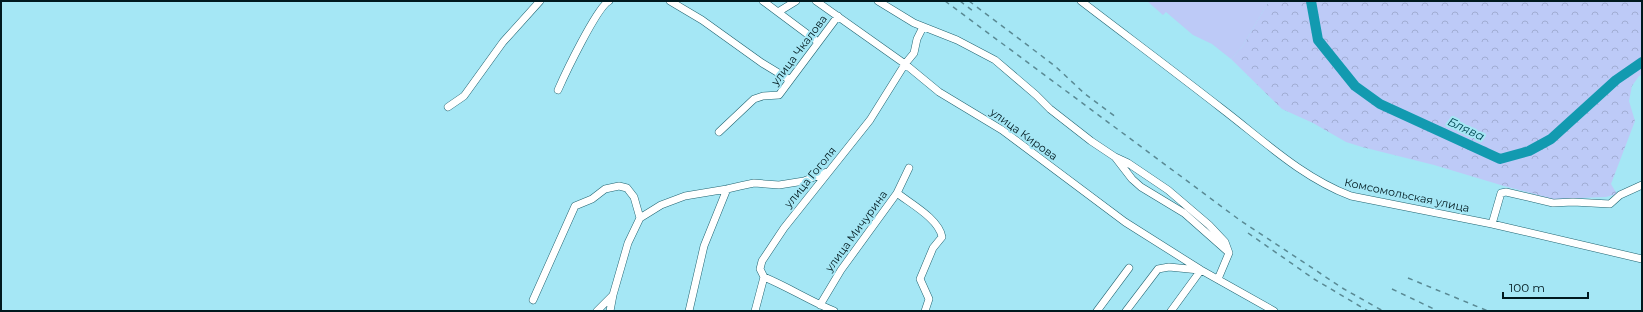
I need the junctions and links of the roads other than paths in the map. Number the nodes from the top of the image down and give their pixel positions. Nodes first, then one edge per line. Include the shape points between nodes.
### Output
1 (540, 1) edge
2 (609, 1) edge
3 (670, 1) edge
4 (763, 1) edge
5 (796, 1) edge
6 (816, 1) edge
7 (878, 1) edge
8 (1081, 1) edge
9 (778, 12) junction
10 (838, 16) junction
11 (923, 27) junction
12 (818, 42) junction
13 (905, 64) junction
14 (790, 80) junction
15 (558, 90) dead end
16 (448, 107) dead end
17 (719, 132) dead end
18 (1115, 157) junction
19 (909, 168) dead end
20 (829, 171) junction
21 (1642, 185) edge
22 (727, 189) junction
23 (897, 193) junction
24 (640, 218) junction
25 (1492, 224) junction
26 (1229, 253) junction
27 (1642, 259) edge
28 (1129, 268) dead end
29 (1201, 270) junction
30 (764, 277) junction
31 (1218, 279) junction
32 (613, 295) junction
33 (533, 300) dead end
34 (820, 305) junction
35 (1263, 308) edge
36 (597, 311) edge
37 (610, 311) edge
38 (689, 311) edge
39 (755, 311) edge
40 (834, 311) edge
41 (925, 311) edge
42 (1097, 311) edge
43 (1126, 311) edge
44 (1171, 311) edge
45 (1274, 311) edge

1 - 16 street via 503,42 464,96
2 - 15 street via 576,52
3 - 14 street
4 - 9 street
5 - 9 street
6 - 10 street, улица Кирова
7 - 11 street
8 - 25 street, Комсомольская улица via 1299,170 1330,188 1351,196
9 - 12 street
10 - 12 street, улица Чкалова
10 - 13 street, улица Кирова
11 - 13 street, улица Гоголя via 914,53
11 - 18 street via 957,40 995,60 1050,109
12 - 14 street, улица Чкалова
13 - 20 street, улица Гоголя via 870,120
13 - 29 street, улица Кирова via 939,92 1002,130 1125,222
14 - 17 street, улица Чкалова via 779,95 754,99
18 - 26 street via 1141,187 1184,213
18 - 26 street via 1168,190 1209,225 1225,242
19 - 23 street, улица Мичурина
20 - 22 street via 814,178 792,183 754,183
20 - 30 street, улица Гоголя via 784,228 762,261 760,269
21 - 25 street via 1620,195 1610,204 1553,203 1501,193
22 - 24 street via 685,196 661,205
22 - 38 street via 704,246
23 - 34 street, улица Мичурина via 841,270
23 - 41 street via 934,221 941,232 942,237 933,248 920,279 929,299
24 - 32 street via 628,243
24 - 33 street via 634,197 627,188 619,186 605,189 592,199 575,206
25 - 27 street, Комсомольская улица
26 - 31 street
28 - 42 street
29 - 31 street, улица Кирова
29 - 43 street via 1169,267 1158,269
29 - 44 street
30 - 34 street
30 - 39 street, улица Гоголя
31 - 35 street, улица Кирова
32 - 36 street
32 - 37 street
34 - 40 street
35 - 45 street, улица Кирова

